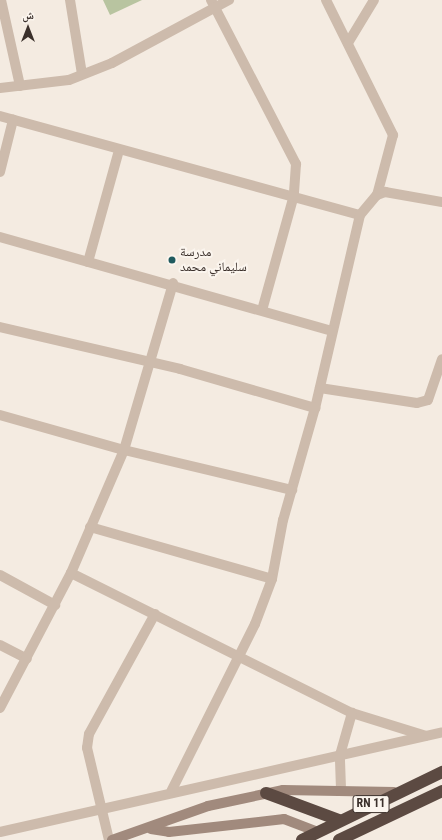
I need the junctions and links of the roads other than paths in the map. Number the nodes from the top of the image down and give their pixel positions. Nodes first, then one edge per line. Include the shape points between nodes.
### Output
1 (1, 0) edge
2 (70, 0) edge
3 (229, 0) edge
4 (326, 0) edge
5 (374, 0) edge
6 (213, 4) edge
7 (3, 23) edge
8 (348, 43) junction
9 (82, 74) junction
10 (20, 86) junction
11 (0, 88) edge
12 (0, 116) edge
13 (14, 120) junction
14 (119, 150) junction
15 (0, 172) edge
16 (294, 195) junction
17 (377, 195) junction
18 (442, 202) edge
19 (360, 215) junction
20 (0, 237) edge
21 (88, 262) junction
22 (173, 283) junction
23 (262, 310) junction
24 (0, 328) edge
25 (332, 331) junction
26 (442, 359) edge
27 (147, 363) junction
28 (320, 388) junction
29 (315, 408) junction
30 (0, 415) edge
31 (124, 450) junction
32 (292, 490) junction
33 (90, 527) junction
34 (71, 573) junction
35 (0, 574) edge
36 (272, 579) junction
37 (54, 605) junction
38 (155, 614) junction
39 (0, 645) edge
40 (236, 658) junction
41 (27, 660) junction
42 (0, 708) edge
43 (352, 713) junction
44 (442, 732) edge
45 (427, 737) junction
46 (340, 756) junction
47 (442, 772) edge
48 (341, 789) junction
49 (172, 790) junction
50 (442, 791) edge
51 (394, 792) junction
52 (266, 793) junction
53 (102, 806) junction
54 (339, 820) junction
55 (151, 829) junction
56 (316, 831) junction
57 (1, 832) edge
58 (110, 840) edge
59 (302, 840) edge
60 (340, 840) edge

1 - 7 street
2 - 9 street
3 - 6 street
4 - 8 street
5 - 8 street
6 - 9 street via 112,63
6 - 16 street via 294,157 297,170
7 - 10 street
8 - 17 street via 393,134
9 - 10 street
10 - 11 street
12 - 13 street
13 - 14 street
13 - 15 street
14 - 16 street
14 - 21 street
16 - 19 street
16 - 23 street
17 - 18 street via 387,192
17 - 19 street
19 - 25 street
20 - 21 street
21 - 22 street
22 - 23 street
22 - 27 street
23 - 25 street
24 - 27 street
25 - 28 street
26 - 28 street via 428,400 416,403
27 - 29 street
27 - 31 street
28 - 29 street
29 - 32 street
30 - 31 street
31 - 32 street
31 - 33 street
32 - 36 street
33 - 34 street
33 - 36 street
34 - 37 street
34 - 38 street
35 - 37 street
36 - 40 street
37 - 41 street
38 - 40 street
38 - 53 street via 89,734 87,748
39 - 41 street
40 - 43 street
40 - 49 street
41 - 42 street
43 - 45 street
43 - 46 street
44 - 45 street
45 - 46 street
46 - 48 street
46 - 49 street
47 - 51 highway, RN 11
48 - 51 street
48 - 52 street
49 - 53 street
50 - 60 highway, RN 11
51 - 54 highway, RN 11
52 - 54 highway
52 - 55 street via 208,806 162,821
53 - 57 street
53 - 58 street
54 - 56 highway, RN 11
55 - 56 street via 169,832 284,819
55 - 58 street
56 - 59 highway, RN 11

